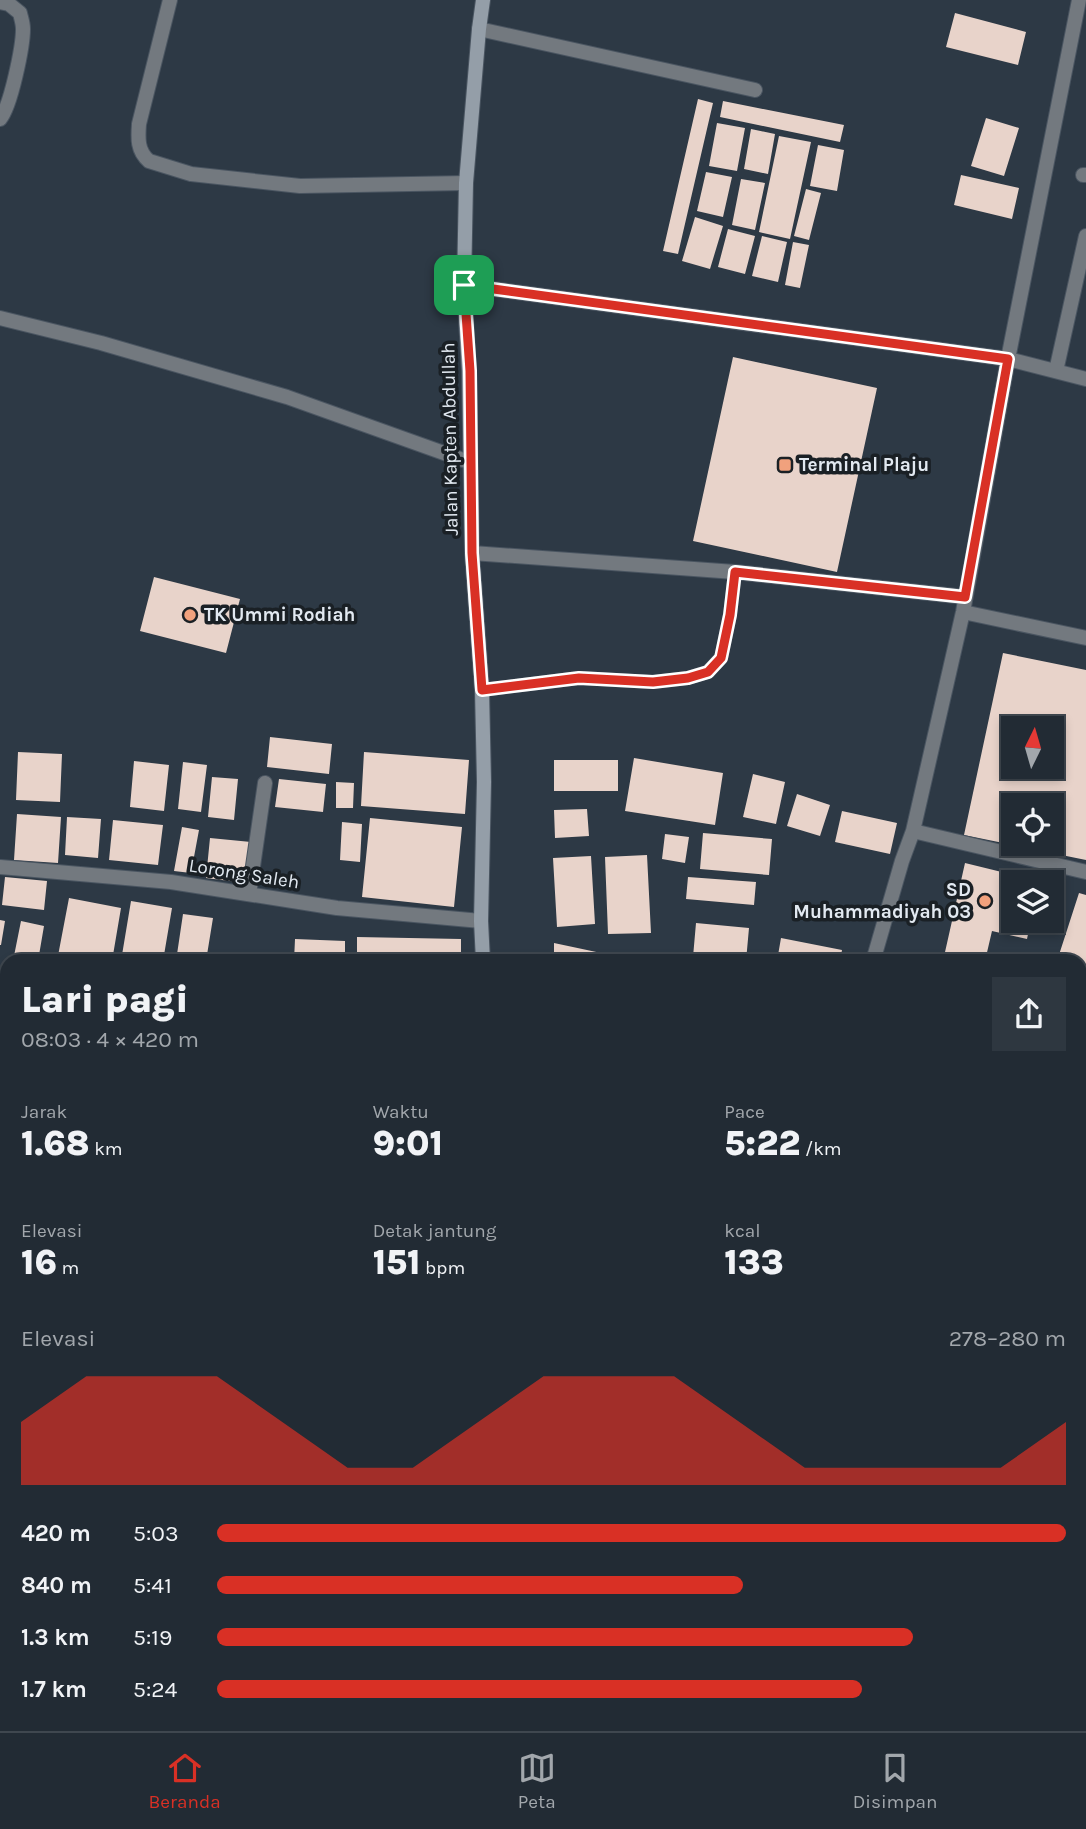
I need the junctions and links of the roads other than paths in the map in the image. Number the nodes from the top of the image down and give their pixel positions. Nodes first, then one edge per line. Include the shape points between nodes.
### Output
1 (170, 0) edge
2 (483, 0) edge
3 (1080, 0) edge
4 (0, 2) edge
5 (479, 29) junction
6 (755, 90) dead end
7 (0, 119) edge
8 (466, 183) junction
9 (1086, 236) edge
10 (464, 285) junction
11 (0, 318) edge
12 (1008, 359) junction
13 (1056, 371) junction
14 (1086, 379) edge
15 (469, 462) junction
16 (472, 553) junction
17 (735, 572) junction
18 (964, 604) junction
19 (1086, 638) edge
20 (482, 690) junction
21 (264, 783) dead end
22 (913, 831) junction
23 (0, 867) edge
24 (1086, 872) edge
25 (249, 894) junction
26 (481, 921) junction
27 (483, 954) edge
28 (875, 954) edge

1 - 8 street via 138,136 143,156 191,174 300,186
2 - 5 main road, Jalan Kapten Abdullah
3 - 12 street
4 - 7 street via 20,13 23,29 11,92
5 - 6 street
5 - 8 main road, Jalan Kapten Abdullah
8 - 10 main road, Jalan Kapten Abdullah
9 - 13 street
10 - 12 street
10 - 15 main road, Jalan Kapten Abdullah via 470,371
11 - 15 street via 286,397
12 - 13 street
12 - 18 street
13 - 14 street
15 - 16 main road, Jalan Kapten Abdullah
16 - 17 street
16 - 20 main road, Jalan Kapten Abdullah
17 - 18 street
17 - 20 lane via 721,658 708,672 653,682 579,678
18 - 19 street
18 - 22 street
20 - 26 main road, Jalan Kapten Abdullah
21 - 25 street
22 - 24 street
22 - 28 street
23 - 25 street, Lorong Saleh via 171,882
25 - 26 street, Lorong Saleh via 337,908
26 - 27 main road, Jalan Kapten Abdullah

